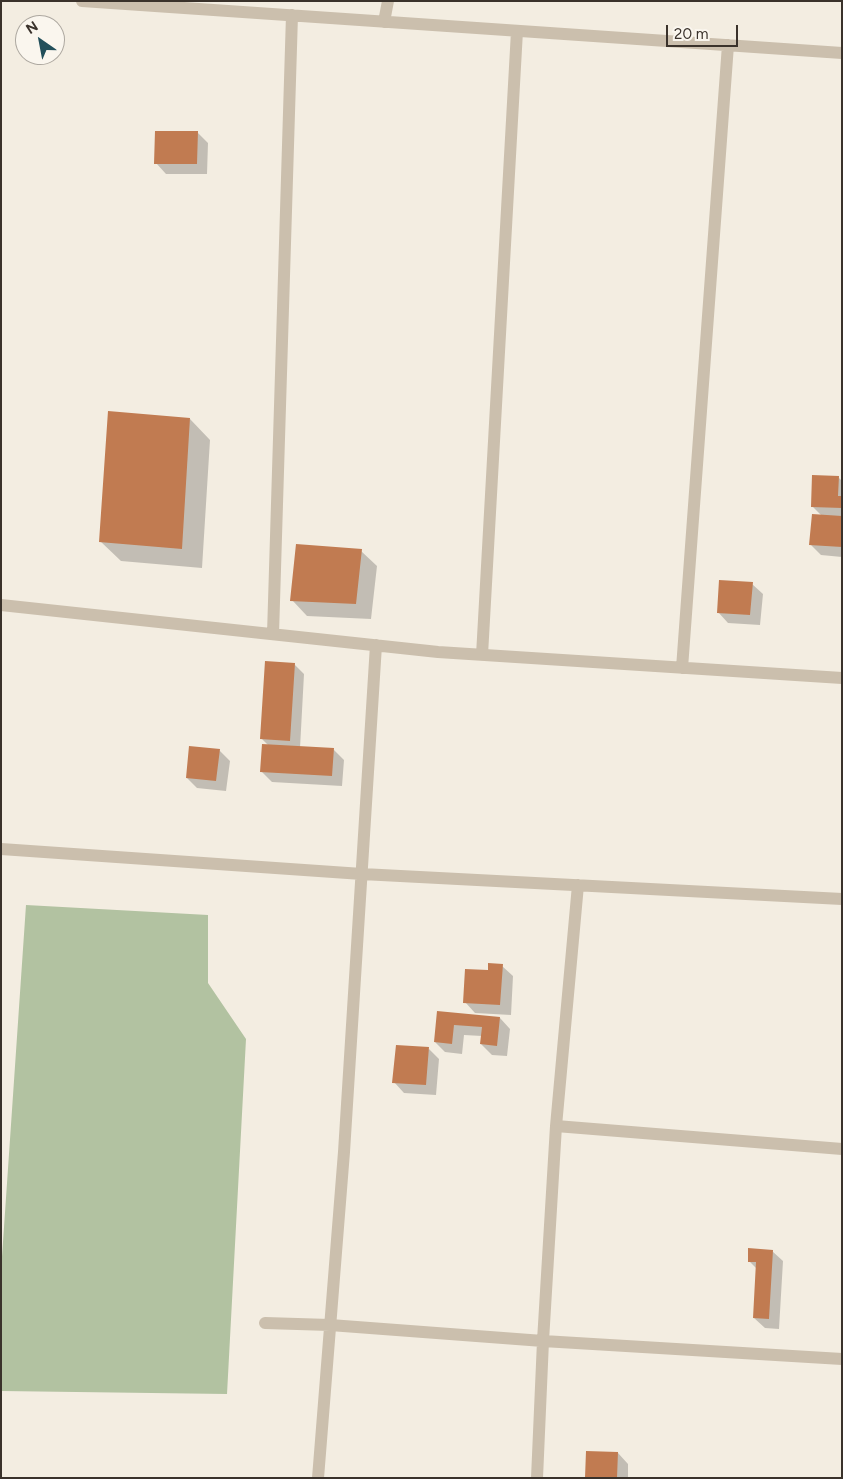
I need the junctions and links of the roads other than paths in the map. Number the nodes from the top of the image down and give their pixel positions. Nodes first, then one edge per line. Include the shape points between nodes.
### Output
1 (82, 1) edge
2 (388, 1) edge
3 (292, 16) junction
4 (384, 22) junction
5 (517, 30) junction
6 (728, 45) junction
7 (842, 53) edge
8 (1, 605) edge
9 (273, 634) junction
10 (376, 645) junction
11 (482, 655) junction
12 (682, 668) junction
13 (842, 678) edge
14 (1, 849) edge
15 (362, 874) junction
16 (578, 885) junction
17 (842, 900) edge
18 (556, 1126) junction
19 (842, 1149) edge
20 (265, 1323) dead end
21 (330, 1325) junction
22 (543, 1341) junction
23 (842, 1360) edge
24 (318, 1478) edge
25 (537, 1478) edge

1 - 3 street
2 - 4 street
3 - 4 street
3 - 9 street
4 - 5 street
5 - 6 street
5 - 11 street
6 - 7 street
6 - 12 street
8 - 9 street
9 - 10 street
10 - 11 street
10 - 15 street
11 - 12 street
12 - 13 street
14 - 15 street
15 - 16 street
15 - 21 street
16 - 17 street
16 - 18 street
18 - 19 street
18 - 22 street
20 - 21 street
21 - 22 street
21 - 24 street
22 - 23 street
22 - 25 street

